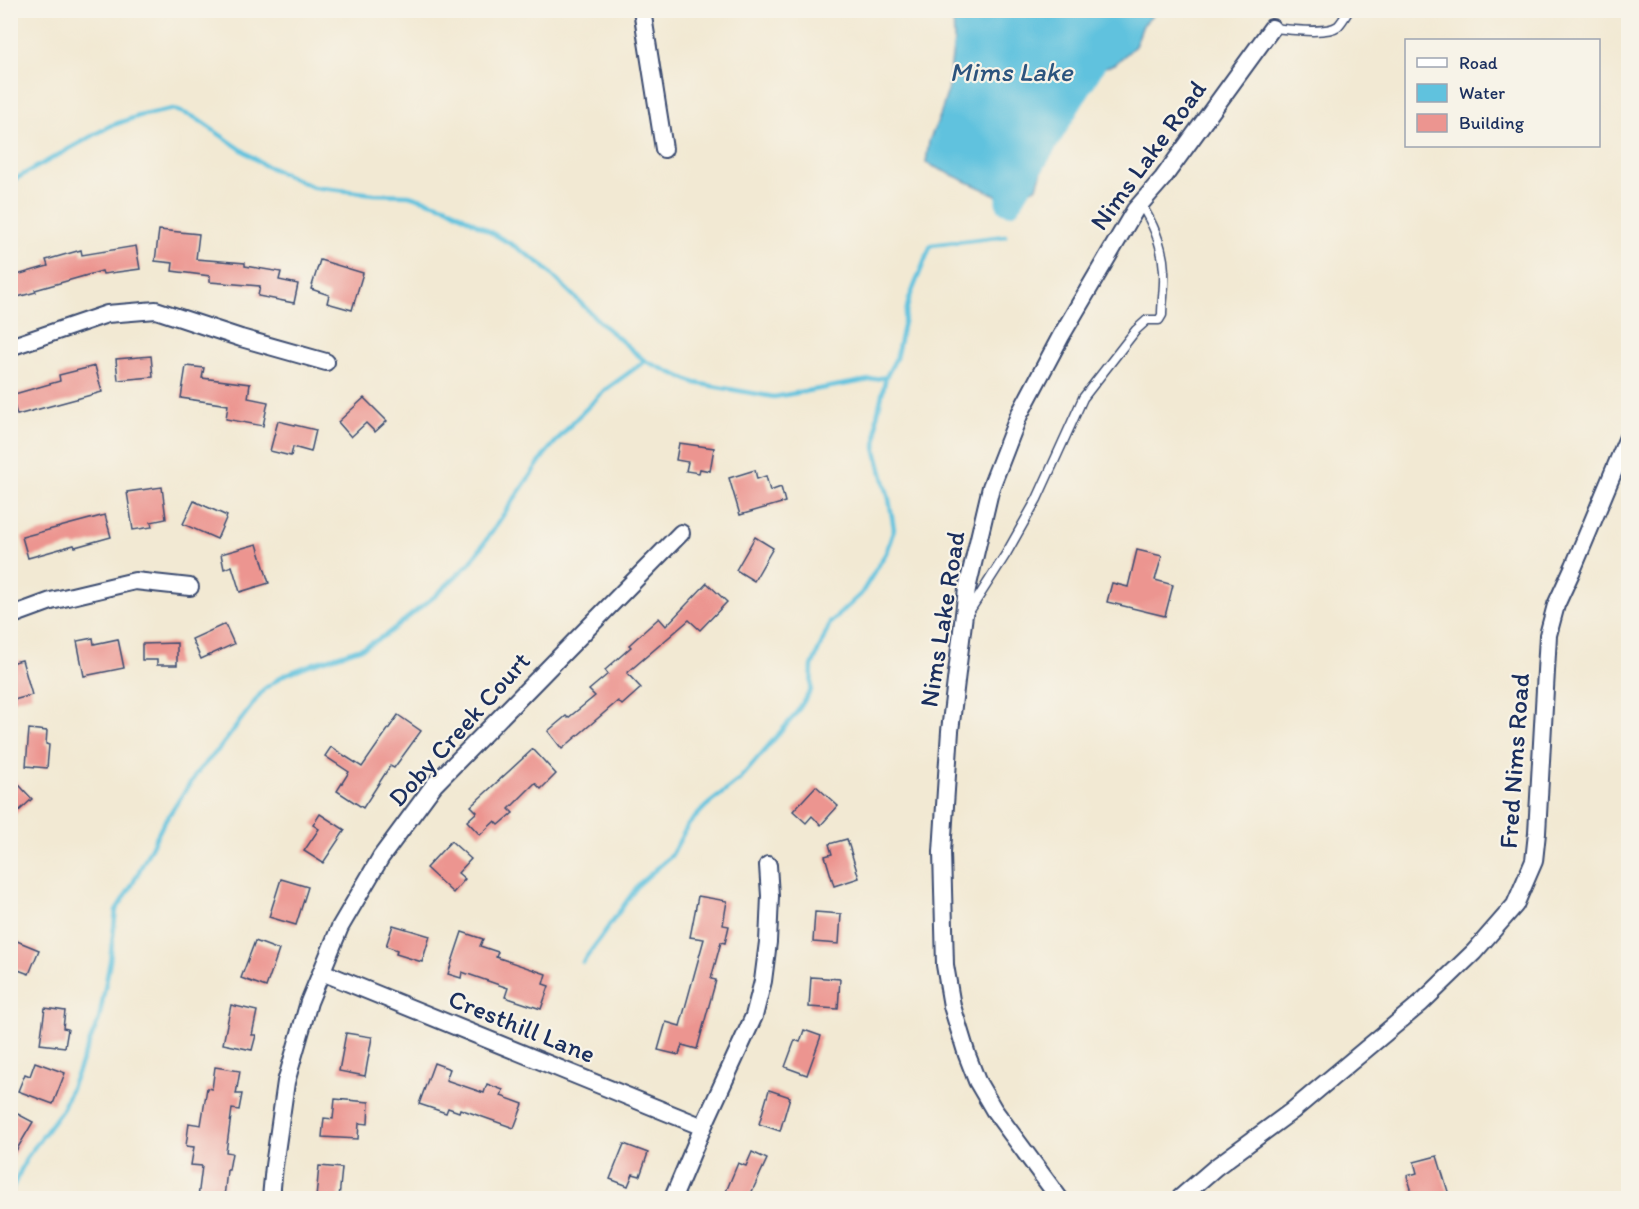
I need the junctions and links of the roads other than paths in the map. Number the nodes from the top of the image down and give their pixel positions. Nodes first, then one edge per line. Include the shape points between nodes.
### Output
1 (642, 10) edge
2 (1349, 10) edge
3 (1272, 28) joint
4 (664, 149) dead end
5 (1140, 204) junction
6 (10, 346) edge
7 (326, 362) dead end
8 (1629, 437) edge
9 (681, 533) dead end
10 (190, 587) dead end
11 (10, 616) edge
12 (963, 622) junction
13 (768, 865) dead end
14 (322, 972) junction
15 (703, 1127) junction
16 (271, 1198) edge
17 (673, 1198) edge
18 (1059, 1198) edge
19 (1180, 1198) edge

1 - 4 street
2 - 3 lane via 1338,26 1331,29
3 - 5 street, Nims Lake Road
5 - 12 street, Nims Lake Road via 1092,280 1019,415 991,486 966,589
5 - 12 lane via 1158,239 1164,269 1160,320 1148,320 1136,330 1083,398 1037,499
6 - 7 street via 107,314 156,310
8 - 19 street, Fred Nims Road via 1556,605 1548,635 1534,861 1515,905 1421,1003
9 - 14 street, Doby Creek Court via 434,785 381,857 340,927
10 - 11 street via 135,581 51,601
12 - 18 street, Nims Lake Road via 950,731 943,841 945,965 952,1006 977,1081
13 - 15 street via 770,896 763,981 754,1016
14 - 15 street, Cresthill Lane
14 - 16 street, Doby Creek Court via 309,1002 286,1082
15 - 17 street

